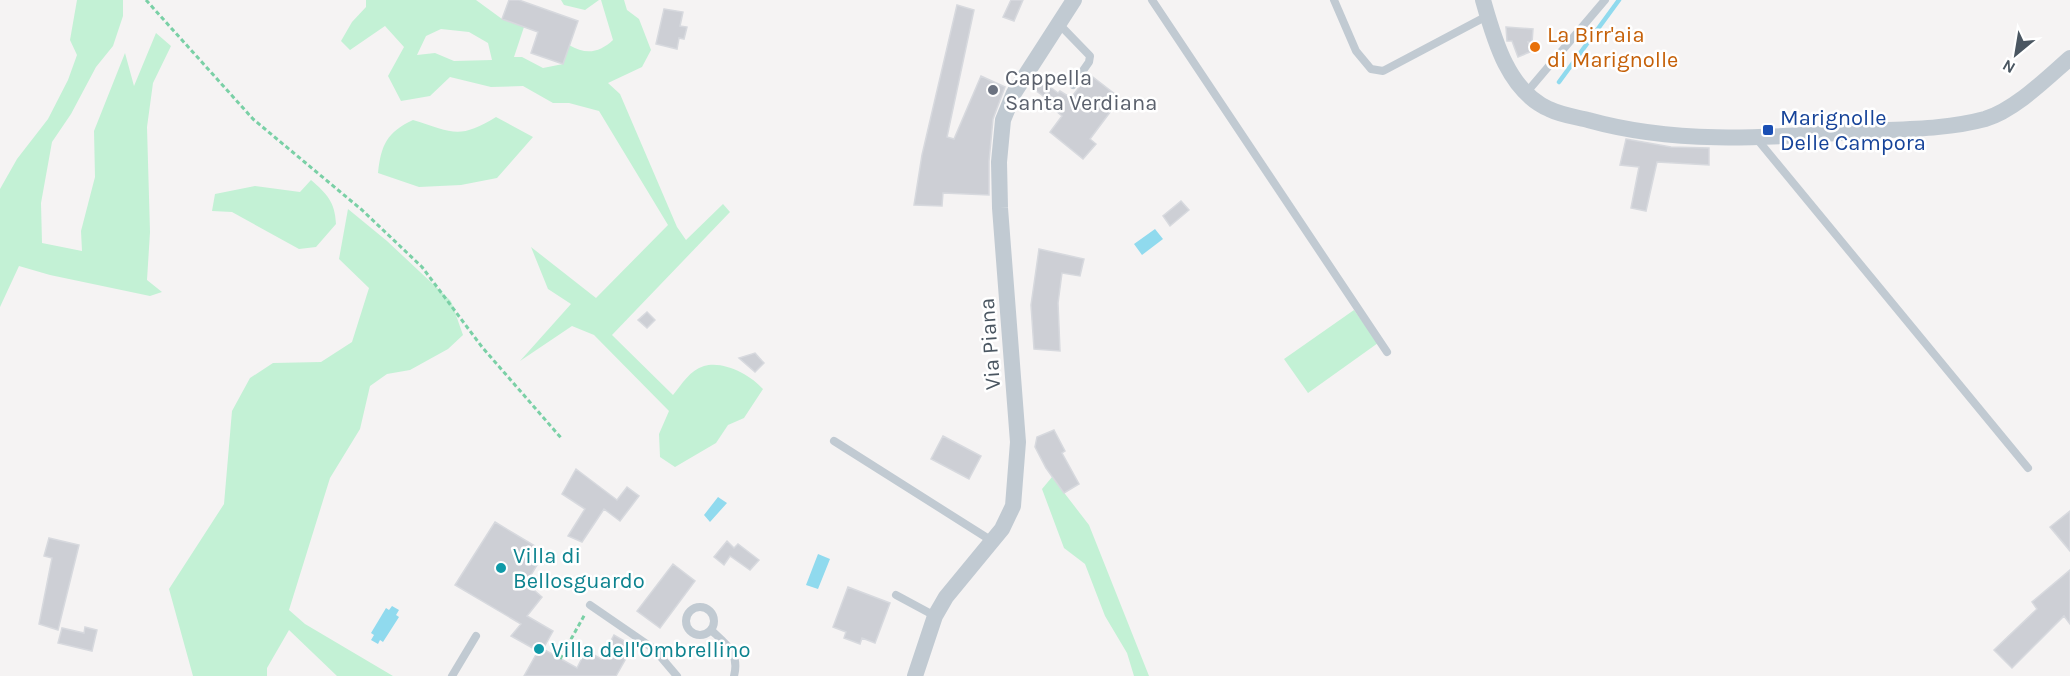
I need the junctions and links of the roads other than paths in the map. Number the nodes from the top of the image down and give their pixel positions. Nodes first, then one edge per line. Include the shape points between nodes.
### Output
1 (1074, 0) edge
2 (1152, 0) edge
3 (1334, 0) edge
4 (1605, 0) edge
5 (1485, 8) edge
6 (1059, 24) junction
7 (2070, 58) edge
8 (1073, 85) dead end
9 (1527, 92) junction
10 (1757, 139) junction
11 (1387, 352) dead end
12 (834, 441) dead end
13 (2028, 468) dead end
14 (992, 541) junction
15 (896, 595) dead end
16 (590, 605) road end
17 (935, 616) junction
18 (711, 630) dead end
19 (476, 636) dead end
20 (452, 676) edge
21 (677, 676) edge
22 (734, 676) edge
23 (915, 676) edge

1 - 6 street, Via Piana
2 - 11 lane
3 - 5 lane via 1356,51 1371,69 1383,71
4 - 9 lane
5 - 9 street via 1504,63
6 - 8 lane via 1090,56
6 - 14 street, Via Piana via 1014,93 1003,120 999,208 1018,442 1013,506
7 - 10 street via 2029,93 1987,118 1947,126
9 - 10 street via 1549,109 1614,126 1660,135
10 - 13 lane
12 - 14 lane
14 - 17 street, Via Piana
15 - 17 lane
16 - 21 lane via 654,649
17 - 23 street, Via Piana
18 - 22 lane via 735,656
19 - 20 lane

